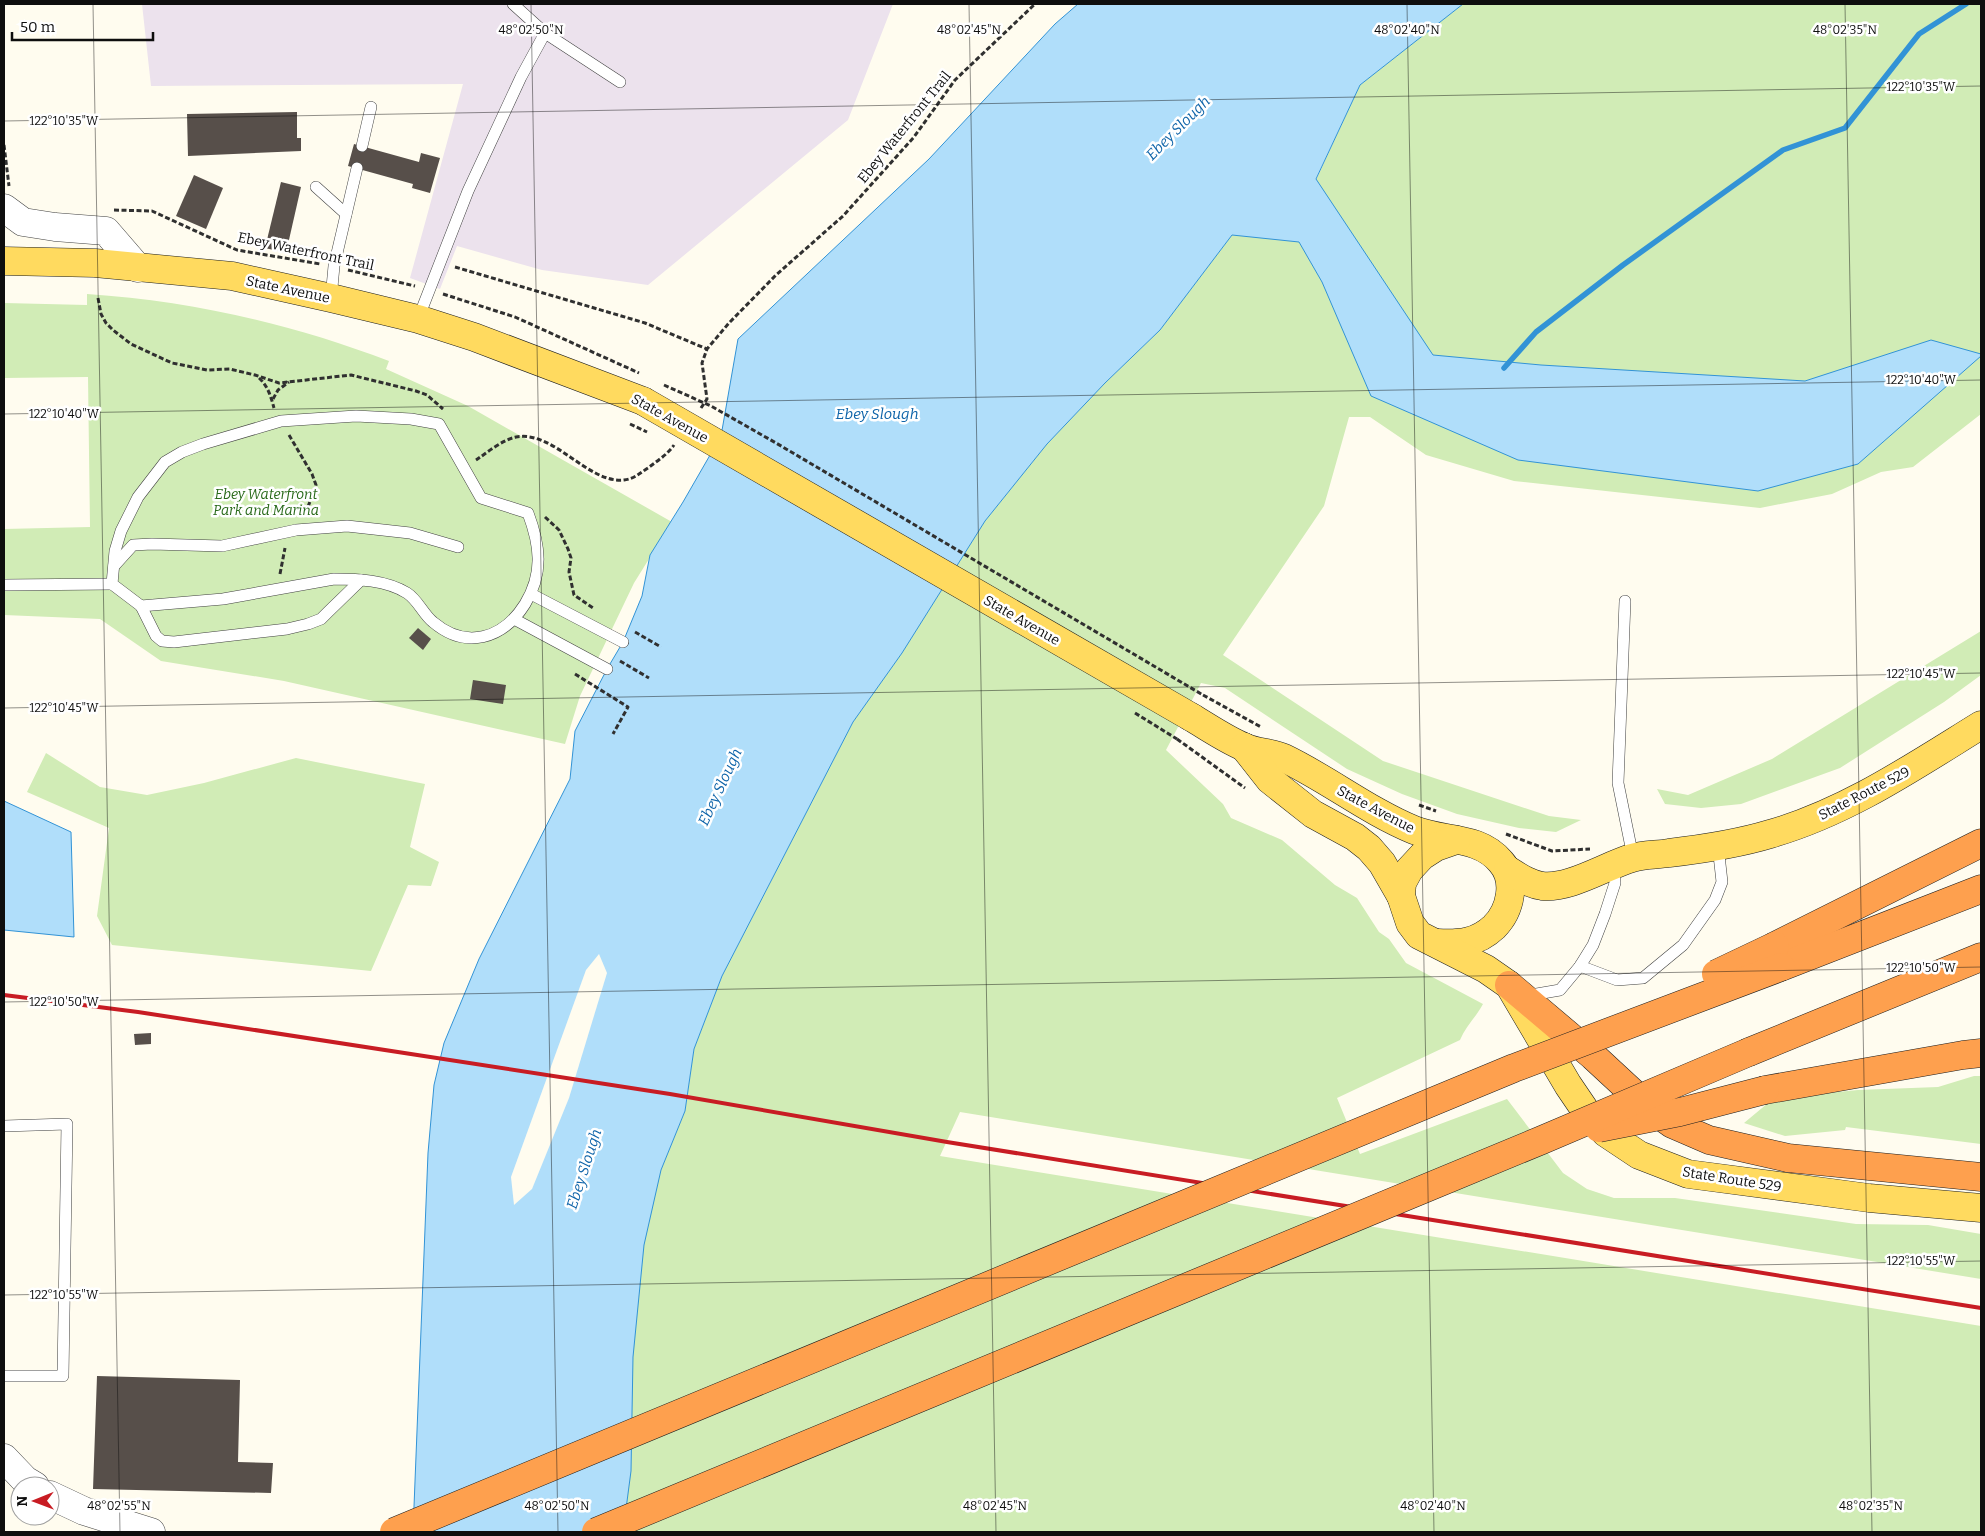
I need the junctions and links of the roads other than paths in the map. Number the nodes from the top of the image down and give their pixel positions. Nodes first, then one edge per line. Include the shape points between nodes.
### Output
1 (513, 4) edge
2 (545, 33) junction
3 (620, 82) dead end
4 (371, 107) dead end
5 (362, 146) dead end
6 (357, 168) dead end
7 (316, 187) dead end
8 (8, 199) edge
9 (346, 214) junction
10 (4, 261) edge
11 (138, 268) junction
12 (330, 298) junction
13 (418, 319) junction
14 (458, 547) dead end
15 (114, 566) junction
16 (361, 580) junction
17 (112, 584) junction
18 (4, 585) edge
19 (531, 594) junction
20 (1625, 601) dead end
21 (141, 606) junction
22 (514, 619) junction
23 (623, 642) dead end
24 (607, 668) dead end
25 (1981, 726) edge
26 (1244, 748) junction
27 (1456, 840) junction
28 (1981, 843) edge
29 (1718, 846) junction
30 (1614, 857) junction
31 (1508, 870) junction
32 (1981, 889) edge
33 (1400, 896) junction
34 (1434, 942) junction
35 (1778, 957) junction
36 (1981, 957) edge
37 (1580, 966) junction
38 (1516, 991) junction
39 (1981, 1053) edge
40 (4, 1126) edge
41 (1542, 1140) junction
42 (1981, 1176) edge
43 (1981, 1208) edge
44 (4, 1376) edge
45 (4, 1458) edge
46 (21, 1476) edge
47 (60, 1500) edge
48 (151, 1532) edge
49 (394, 1532) edge
50 (596, 1532) edge

1 - 2 lane
2 - 3 lane
2 - 13 lane via 468,190
4 - 5 lane
6 - 9 lane
7 - 9 lane
8 - 11 street via 23,222 106,231
9 - 12 lane
10 - 11 main road, State Avenue via 95,263
11 - 12 main road, State Avenue via 232,276
12 - 13 main road, State Avenue
13 - 26 main road, State Avenue, bridge via 650,387
14 - 15 lane via 410,533 348,526 296,530 222,546 133,545
15 - 17 lane
15 - 19 lane via 121,531 138,496 165,462 204,444 281,421 378,416 439,424 481,498 528,513 539,552 538,574
16 - 21 lane via 334,579 223,599
16 - 21 lane via 321,618 308,624 211,638 162,641 156,636
16 - 22 lane via 395,587 409,594 431,620 447,632 466,637 480,638 496,633
17 - 18 lane
17 - 21 lane
19 - 22 lane
19 - 23 lane
20 - 30 lane
22 - 24 lane
25 - 29 main road, State Route 529 via 1848,804 1801,824
26 - 27 main road, State Avenue via 1282,757 1413,830
26 - 33 main road, State Avenue via 1270,780 1313,814 1369,848 1382,863
27 - 31 main road via 1484,848
27 - 33 main road via 1422,856 1409,870
28 - 35 highway
29 - 30 main road, State Route 529
29 - 37 lane via 1722,882 1715,900 1683,945 1643,978 1617,980
30 - 31 main road, State Route 529 via 1573,882 1557,885 1542,886 1525,881
30 - 37 lane via 1615,883 1592,945
31 - 34 main road via 1511,893 1495,926 1471,942
32 - 35 highway
33 - 34 main road via 1410,923 1419,934
34 - 38 main road, State Route 529 via 1486,969
35 - 49 highway, bridge
36 - 41 highway, bridge
37 - 38 lane via 1560,990
38 - 42 highway via 1647,1106 1672,1124 1710,1140 1788,1158
38 - 43 main road, State Route 529 via 1539,1038 1587,1113 1606,1133 1639,1155 1688,1174 1869,1198
39 - 41 highway, bridge via 1765,1090 1680,1112
40 - 44 lane via 67,1124 63,1376
41 - 50 highway, bridge
45 - 46 street
47 - 48 street via 84,1511

